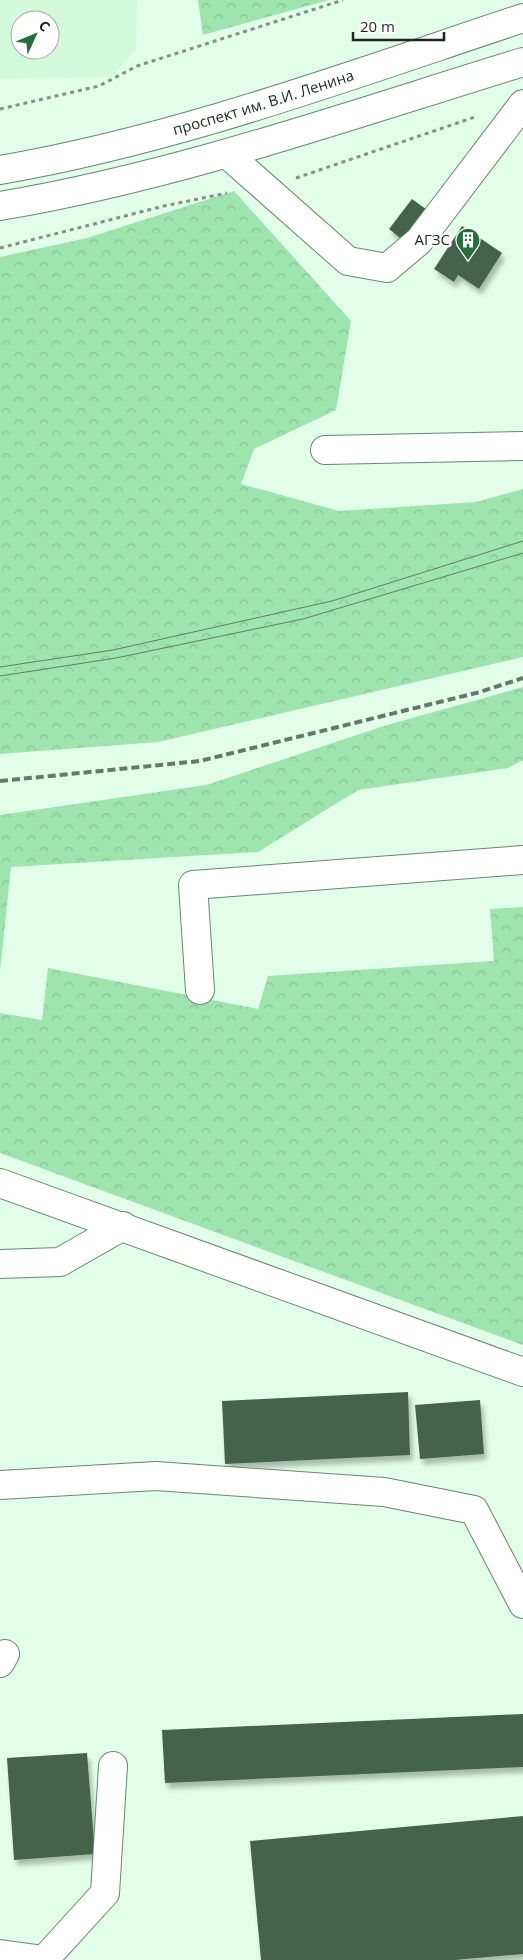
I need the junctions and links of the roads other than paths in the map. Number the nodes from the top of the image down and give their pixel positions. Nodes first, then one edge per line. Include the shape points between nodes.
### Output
1 (523, 18) edge
2 (523, 62) edge
3 (523, 104) edge
4 (227, 154) junction
5 (0, 170) edge
6 (0, 206) edge
7 (523, 446) edge
8 (325, 450) dead end
9 (523, 860) edge
10 (200, 990) dead end
11 (0, 1183) edge
12 (123, 1226) junction
13 (0, 1264) edge
14 (523, 1372) edge
15 (0, 1485) edge
16 (523, 1604) edge
17 (113, 1766) dead end
18 (0, 1954) edge
19 (44, 1960) edge

1 - 5 main road, проспект им. В.И. Ленина via 215,119 56,160
2 - 4 main road
3 - 4 main road via 419,241 387,268 348,261
4 - 6 main road via 68,194
7 - 8 main road
9 - 10 main road via 193,885
11 - 12 main road
12 - 13 main road via 60,1262
12 - 14 main road
15 - 16 main road via 156,1476 384,1492 474,1510
17 - 19 main road via 105,1892
18 - 19 main road

